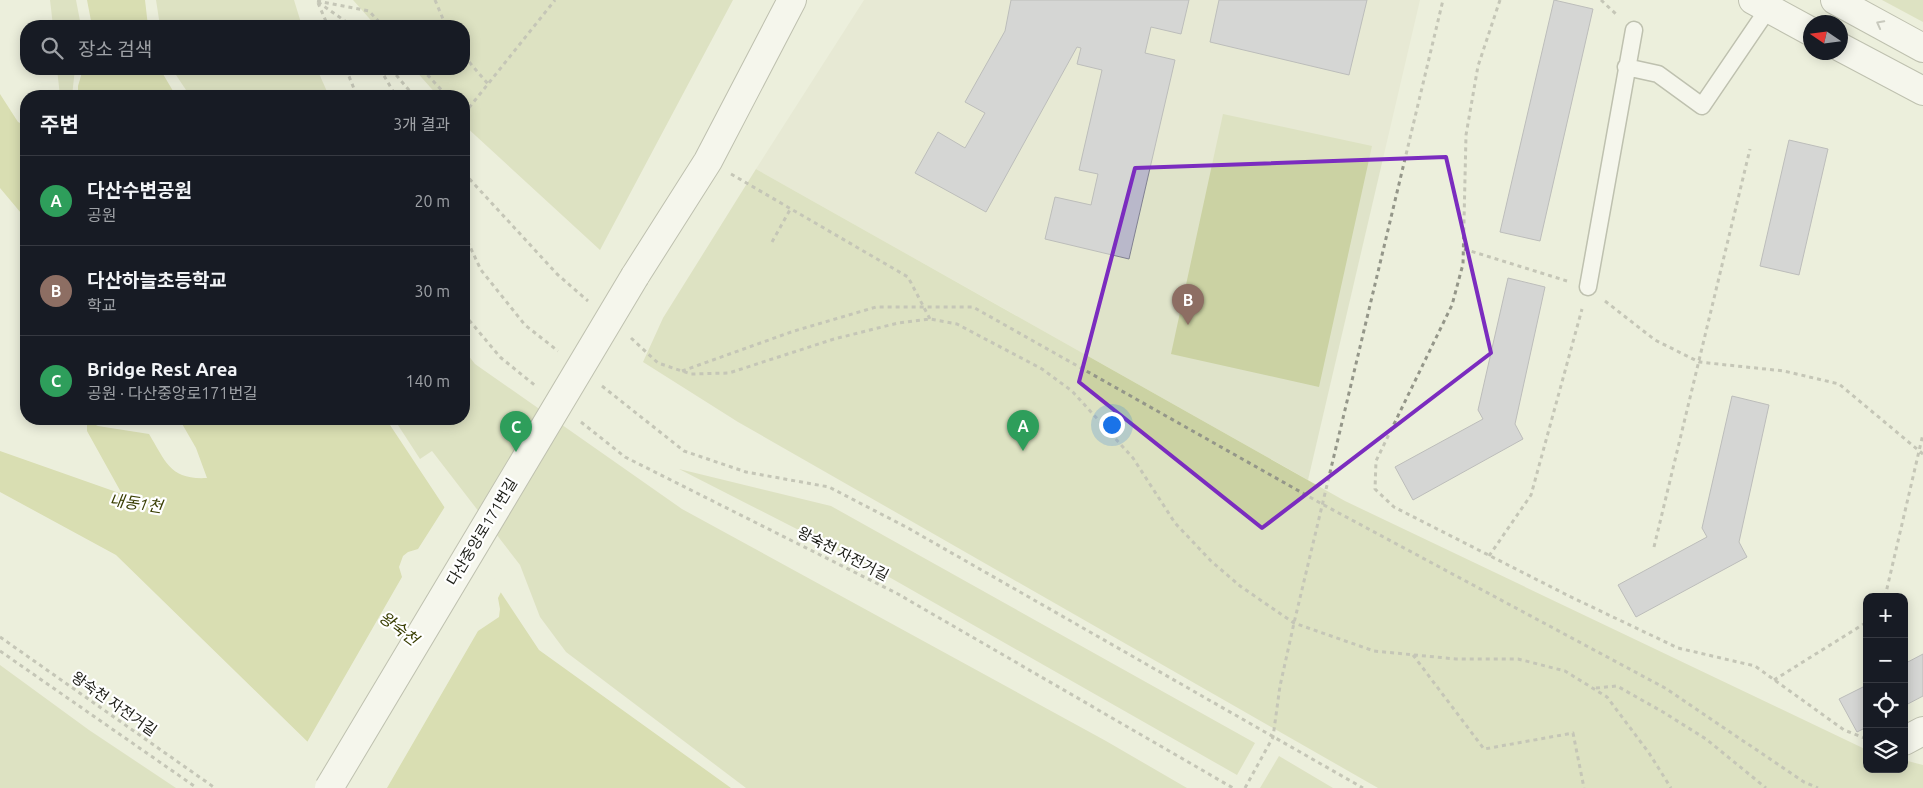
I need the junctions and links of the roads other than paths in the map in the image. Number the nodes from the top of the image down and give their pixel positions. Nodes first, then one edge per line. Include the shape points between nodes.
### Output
1 (792, 0) edge
2 (1835, 0) edge
3 (1760, 5) edge
4 (1803, 27) edge
5 (1634, 30) dead end
6 (1923, 48) edge
7 (1848, 51) edge
8 (1626, 67) junction
9 (1923, 91) edge
10 (1588, 287) road end
11 (1923, 731) edge
12 (1908, 740) edge
13 (329, 788) edge

1 - 13 street, 다산중앙로171번길, bridge via 708,161 635,276
6 -> 2 street
3 - 4 street
3 - 8 lane via 1702,106 1658,74
5 - 8 lane
7 - 9 street
8 - 10 lane
11 - 12 street

